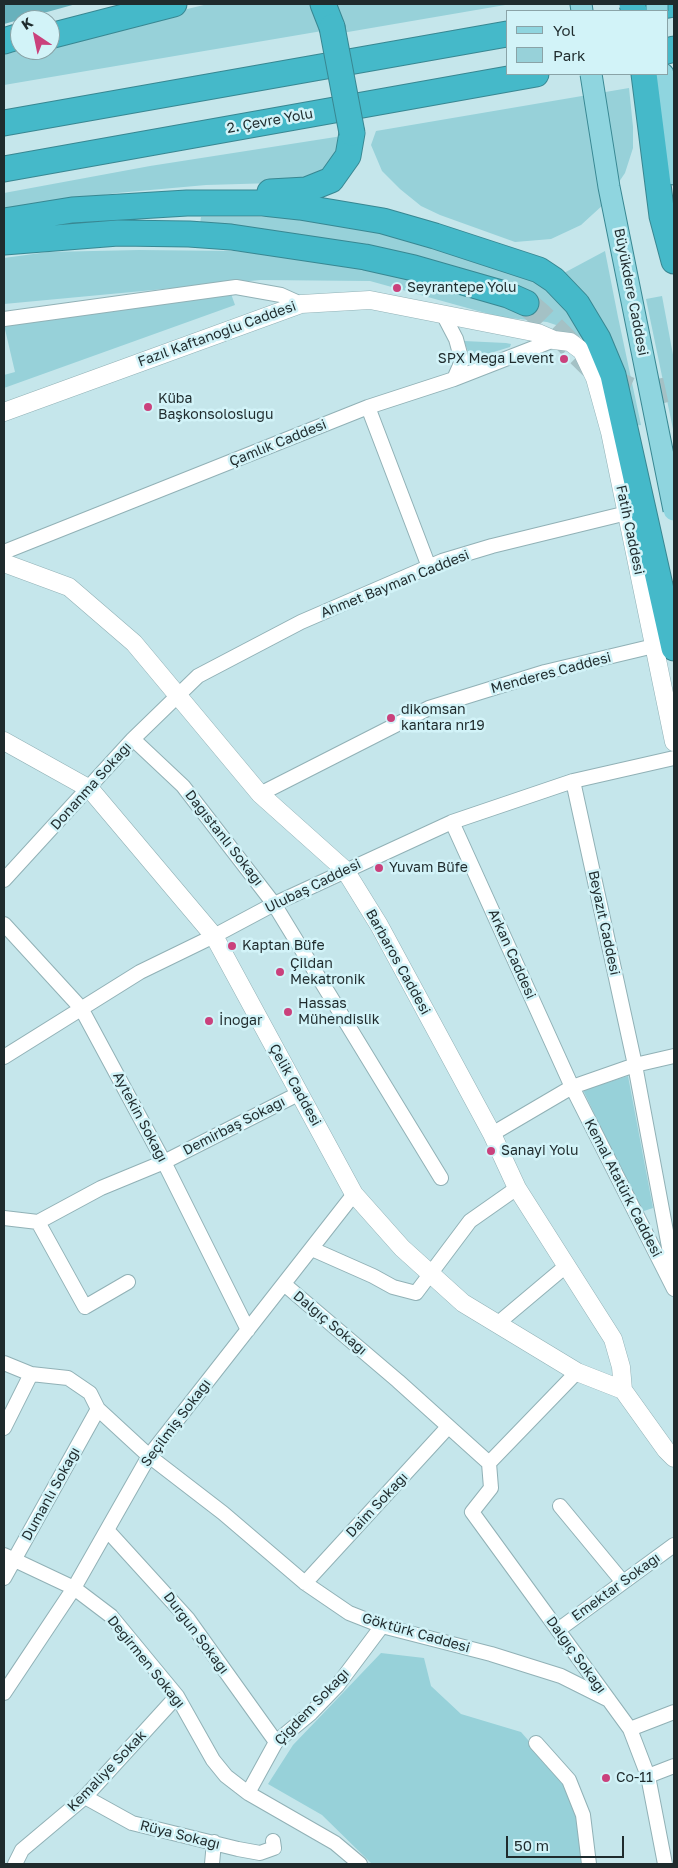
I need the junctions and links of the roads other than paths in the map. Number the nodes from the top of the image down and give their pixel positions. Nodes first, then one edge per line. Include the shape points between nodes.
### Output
1 (127, 4) edge
2 (174, 4) edge
3 (323, 4) edge
4 (674, 4) edge
5 (638, 10) edge
6 (60, 24) edge
7 (60, 33) edge
8 (506, 34) edge
9 (530, 75) edge
10 (591, 75) edge
11 (644, 75) edge
12 (664, 82) edge
13 (4, 124) edge
14 (4, 170) edge
15 (674, 174) edge
16 (139, 206) junction
17 (4, 221) edge
18 (4, 242) edge
19 (674, 261) edge
20 (526, 303) tunnel mouth
21 (301, 304) junction
22 (444, 316) junction
23 (4, 319) edge
24 (554, 340) junction
25 (454, 379) junction
26 (368, 408) junction
27 (4, 412) edge
28 (674, 510) edge
29 (627, 512) junction
30 (4, 552) edge
31 (4, 563) edge
32 (429, 567) junction
33 (664, 647) edge
34 (179, 693) junction
35 (133, 740) junction
36 (4, 741) edge
37 (674, 742) edge
38 (674, 758) edge
39 (573, 780) junction
40 (90, 788) junction
41 (260, 794) junction
42 (452, 822) junction
43 (345, 870) junction
44 (4, 880) edge
45 (274, 904) junction
46 (4, 924) edge
47 (214, 936) junction
48 (81, 1008) junction
49 (674, 1056) edge
50 (4, 1057) edge
51 (634, 1065) junction
52 (572, 1087) junction
53 (300, 1093) junction
54 (492, 1134) junction
55 (164, 1162) junction
56 (441, 1178) dead end
57 (517, 1188) junction
58 (354, 1194) junction
59 (4, 1218) edge
60 (38, 1222) junction
61 (312, 1249) junction
62 (566, 1266) junction
63 (430, 1273) junction
64 (674, 1274) edge
65 (128, 1282) dead end
66 (284, 1284) junction
67 (674, 1289) edge
68 (497, 1324) junction
69 (248, 1330) junction
70 (4, 1363) edge
71 (577, 1372) junction
72 (31, 1374) junction
73 (624, 1390) junction
74 (98, 1409) junction
75 (448, 1427) junction
76 (4, 1428) edge
77 (149, 1456) junction
78 (674, 1458) edge
79 (489, 1463) junction
80 (560, 1506) dead end
81 (107, 1530) junction
82 (674, 1545) edge
83 (9, 1557) edge
84 (4, 1578) edge
85 (622, 1582) junction
86 (305, 1583) junction
87 (74, 1588) junction
88 (382, 1626) junction
89 (558, 1630) junction
90 (4, 1693) edge
91 (177, 1696) junction
92 (609, 1700) junction
93 (674, 1712) edge
94 (630, 1729) junction
95 (276, 1742) junction
96 (536, 1742) dead end
97 (674, 1766) edge
98 (648, 1776) junction
99 (248, 1793) junction
100 (85, 1797) junction
101 (214, 1842) junction
102 (273, 1842) dead end
103 (15, 1864) edge
104 (212, 1864) edge
105 (360, 1864) edge
106 (589, 1864) edge
107 (665, 1864) edge

1 - 6 highway
2 - 7 highway
3 - 16 highway, bridge via 332,27 352,134 348,156 331,180 319,186 286,192 202,194
4 - 5 highway
8 - 13 highway
9 - 14 highway, 2. Çevre Yolu
10 - 28 main road, Büyükdere Caddesi, bridge via 609,188
11 - 19 highway via 662,216
12 - 15 main road
16 - 17 highway via 72,210
16 - 33 highway via 263,204 383,221 523,263 554,280 577,304 589,323 613,375
18 - 20 highway via 118,233 231,237 365,257 508,295
21 - 22 street, Fazıl Kaftanoğlu Caddesi via 370,300
21 - 23 street via 281,295 236,287
21 - 27 street, Fazıl Kaftanoğlu Caddesi
22 - 24 street, Fazıl Kaftanoğlu Caddesi via 538,333
22 - 25 street via 462,360
24 - 25 street, Çamlık Caddesi
24 - 29 street, Fatih Caddesi via 570,342 582,351 595,378
25 - 26 street, Çamlık Caddesi
26 - 30 street, Çamlık Caddesi
26 - 32 street
29 - 32 street, Ahmet Bayman Caddesi via 492,546
29 - 33 street, Fatih Caddesi
31 - 34 street, Barbaros Caddesi via 70,587 134,643
32 - 34 street, Ahmet Bayman Caddesi via 301,622 198,676
33 - 37 street, Fatih Caddesi
33 - 41 street, Menderes Caddesi via 545,672 429,708
34 - 35 street, Donanma Sokağı
34 - 41 street, Barbaros Caddesi
35 - 40 street, Donanma Sokağı
35 - 45 street, Dağıstanlı Sokağı via 183,786
36 - 40 street, Çelik Caddesi
38 - 39 street, Ulubaş Caddesi
39 - 42 street, Ulubaş Caddesi
39 - 51 street, Beyazıt Caddesi
40 - 44 street, Donanma Sokağı
40 - 47 street, Çelik Caddesi
41 - 43 street, Barbaros Caddesi
42 - 43 street, Ulubaş Caddesi
42 - 52 street, Arkan Caddesi
43 - 45 street, Ulubaş Caddesi
43 - 54 street, Barbaros Caddesi via 379,925
45 - 47 street, Ulubaş Caddesi
45 - 56 street, Dağıstanlı Sokağı
46 - 48 street, Aytekin Sokağı
47 - 48 street, Ulubaş Caddesi via 140,972
47 - 53 street, Çelik Caddesi
48 - 50 street, Ulubaş Caddesi
48 - 55 street, Aytekin Sokağı
49 - 51 street
51 - 52 street
51 - 64 street, Kemal Atatürk Caddesi
52 - 54 street
52 - 67 street, Kemal Atatürk Caddesi
53 - 55 street, Demirbaş Sokağı
53 - 58 street, Çelik Caddesi
54 - 57 street, Barbaros Caddesi
55 - 60 street, Demirbaş Sokağı via 101,1188
55 - 69 street, Aytekin Sokağı
57 - 62 street, Barbaros Caddesi
57 - 63 street via 470,1221
58 - 61 street, Seçilmiş Sokağı
58 - 63 street, Çelik Caddesi via 402,1248
59 - 60 street
60 - 65 street via 85,1307
61 - 63 street via 393,1287 416,1293
61 - 66 street, Seçilmiş Sokağı
62 - 68 street
62 - 73 street, Barbaros Caddesi via 613,1339
63 - 68 street, Çelik Caddesi via 463,1303
66 - 69 street, Seçilmiş Sokağı
66 - 75 street, Dalgıç Sokağı
68 - 71 street, Çelik Caddesi
69 - 77 street, Seçilmiş Sokağı
70 - 72 street, Göktürk Caddesi
71 - 73 street, Çelik Caddesi
71 - 79 street
72 - 74 street, Göktürk Caddesi via 68,1378 90,1393
72 - 76 street
73 - 78 street, Barbaros Caddesi
74 - 77 street, Göktürk Caddesi
74 - 83 street, Dumanlı Sokağı
75 - 79 street, Dalgıç Sokağı
75 - 86 street, Daim Sokağı
77 - 81 street, Seçilmiş Sokağı
77 - 86 street, Göktürk Caddesi via 223,1513
79 - 89 street, Dalgıç Sokağı via 491,1488 472,1512
80 - 85 street
81 - 87 street, Seçilmiş Sokağı
81 - 95 street, Durgun Sokağı via 188,1619
82 - 85 street, Emektar Sokağı
83 - 84 street, Dumanlı Sokağı
83 - 87 street, Değirmen Sokağı
85 - 89 street, Emektar Sokağı
86 - 88 street, Göktürk Caddesi via 349,1613
87 - 90 street, Seçilmiş Sokağı
87 - 91 street, Değirmen Sokağı via 111,1616
88 - 92 street, Göktürk Caddesi via 561,1676
88 - 95 street, Çiğdem Sokağı via 337,1686
89 - 92 street, Dalgıç Sokağı
91 - 99 street, Değirmen Sokağı via 213,1760 226,1776
91 - 100 street, Kemaliye Sokak
92 - 94 street, Dalgıç Sokağı
93 - 94 street
94 - 98 street, Dalgıç Sokağı
95 - 99 street, Çiğdem Sokağı
96 - 106 street via 569,1780 584,1815
97 - 98 street
98 - 107 street, Dalgıç Sokağı
99 - 105 street, Değirmen Sokağı via 335,1843
100 - 101 street, Rüya Sokağı via 132,1823
100 - 103 street, Kemaliye Sokak via 22,1850
101 - 102 street, Rüya Sokağı via 260,1853 274,1848
101 - 104 street

